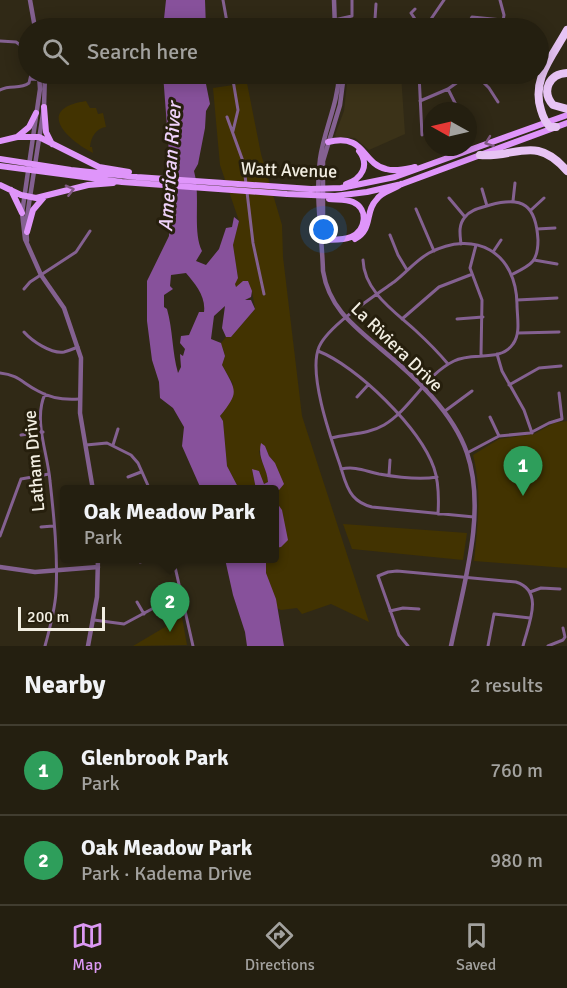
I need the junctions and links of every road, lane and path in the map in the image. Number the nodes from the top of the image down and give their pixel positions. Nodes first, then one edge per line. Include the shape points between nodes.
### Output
1 (30, 0) edge
2 (223, 0) edge
3 (334, 0) edge
4 (352, 0) edge
5 (438, 0) edge
6 (500, 0) edge
7 (443, 1) edge
8 (376, 4) dead end
9 (415, 9) dead end
10 (34, 18) edge
11 (226, 18) edge
12 (334, 18) edge
13 (343, 18) edge
14 (375, 18) edge
15 (414, 18) edge
16 (432, 18) edge
17 (504, 18) edge
18 (567, 30) edge
19 (0, 41) edge
20 (18, 44) edge
21 (549, 62) edge
22 (567, 73) edge
23 (28, 84) edge
24 (40, 84) edge
25 (42, 84) edge
26 (234, 84) edge
27 (338, 84) edge
28 (341, 84) edge
29 (343, 84) edge
30 (419, 84) edge
31 (455, 84) edge
32 (485, 84) edge
33 (538, 84) edge
34 (448, 89) junction
35 (0, 90) edge
36 (342, 97) junction
37 (420, 101) junction
38 (454, 102) edge
39 (498, 102) dead end
40 (44, 106) junction
41 (567, 109) edge
42 (36, 113) junction
43 (567, 115) edge
44 (227, 117) dead end
45 (545, 123) junction
46 (567, 123) edge
47 (556, 127) junction
48 (233, 132) junction
49 (422, 135) dead end
50 (36, 136) junction
51 (17, 137) junction
52 (0, 141) edge
53 (328, 142) junction
54 (53, 144) junction
55 (480, 155) junction
56 (0, 159) edge
57 (431, 164) junction
58 (0, 166) edge
59 (23, 166) junction
60 (41, 169) junction
61 (567, 171) edge
62 (137, 178) junction
63 (122, 182) junction
64 (515, 183) dead end
65 (0, 184) edge
66 (402, 184) junction
67 (272, 189) junction
68 (482, 189) dead end
69 (10, 190) junction
70 (311, 194) junction
71 (331, 194) junction
72 (28, 196) junction
73 (44, 197) junction
74 (449, 198) dead end
75 (544, 198) dead end
76 (513, 201) junction
77 (488, 206) junction
78 (416, 209) dead end
79 (531, 210) junction
80 (22, 213) junction
81 (465, 217) junction
82 (555, 228) dead end
83 (537, 229) junction
84 (90, 231) dead end
85 (27, 232) junction
86 (390, 235) dead end
87 (322, 240) junction
88 (501, 240) dead end
89 (27, 241) junction
90 (461, 244) junction
91 (476, 245) junction
92 (434, 251) junction
93 (493, 252) junction
94 (363, 260) dead end
95 (534, 260) junction
96 (557, 264) dead end
97 (407, 270) junction
98 (513, 274) junction
99 (41, 275) junction
100 (471, 275) junction
101 (24, 289) dead end
102 (377, 293) junction
103 (264, 294) dead end
104 (557, 298) dead end
105 (517, 300) junction
106 (483, 317) junction
107 (346, 318) junction
108 (402, 319) junction
109 (457, 319) dead end
110 (24, 332) dead end
111 (559, 332) dead end
112 (518, 333) junction
113 (78, 347) junction
114 (318, 351) junction
115 (497, 354) junction
116 (481, 355) junction
117 (448, 364) junction
118 (561, 366) dead end
119 (0, 373) edge
120 (368, 385) junction
121 (509, 385) junction
122 (423, 388) junction
123 (472, 392) dead end
124 (559, 393) dead end
125 (45, 394) junction
126 (357, 397) dead end
127 (79, 399) junction
128 (444, 412) junction
129 (398, 414) junction
130 (490, 417) dead end
131 (118, 429) dead end
132 (43, 432) junction
133 (532, 433) junction
134 (21, 435) dead end
135 (499, 436) junction
136 (331, 438) junction
137 (86, 445) junction
138 (113, 445) junction
139 (467, 453) junction
140 (390, 460) dead end
141 (341, 469) junction
142 (141, 471) junction
143 (50, 474) junction
144 (389, 475) junction
145 (128, 477) dead end
146 (437, 477) junction
147 (92, 485) edge
148 (148, 485) edge
149 (438, 514) junction
150 (474, 517) junction
151 (53, 526) junction
152 (41, 527) dead end
153 (0, 536) edge
154 (98, 563) edge
155 (174, 563) edge
156 (0, 567) edge
157 (98, 567) junction
158 (56, 571) junction
159 (465, 577) junction
160 (561, 589) dead end
161 (530, 592) junction
162 (182, 599) junction
163 (137, 602) dead end
164 (419, 609) dead end
165 (390, 611) junction
166 (144, 614) junction
167 (530, 618) junction
168 (94, 620) junction
169 (563, 628) dead end
170 (45, 646) edge
171 (88, 646) edge
172 (193, 646) edge
173 (408, 646) edge
174 (451, 646) edge
175 (488, 646) edge
176 (524, 646) edge
177 (549, 646) edge

1 - 10 street
2 - 11 street
3 - 12 street
4 - 13 street via 352,16
5 - 7 street
6 - 17 street
7 - 16 street
8 - 14 street
9 - 15 street via 411,13
18 - 21 highway
19 - 20 street
22 - 41 highway via 550,81 547,91 551,103
23 - 35 street
24 - 42 street
25 - 40 street
26 - 48 street via 238,114
27 - 87 street, La Riviera Drive via 319,160
28 - 36 street
29 - 36 street, La Riviera Drive
30 - 37 street
31 - 34 street
32 - 39 street
33 - 45 highway
34 - 37 street
34 - 38 street
36 - 53 street, La Riviera Drive
37 - 49 street
40 - 50 street
40 - 54 main road via 46,132
42 - 50 street
42 - 51 main road via 29,127
43 - 45 main road, Watt Avenue
44 - 48 street
45 - 47 highway
45 -> 57 main road, Watt Avenue
46 - 47 main road, Watt Avenue
47 - 55 main road, Watt Avenue
48 - 103 street via 244,164
50 - 51 main road
50 - 54 main road
50 - 72 street
51 - 52 main road
53 - 57 main road via 353,142 375,164 388,170
53 - 71 main road via 356,148 364,160 358,179
53 - 87 street, La Riviera Drive via 323,161
54 - 62 main road via 99,167
55 - 61 highway via 535,150 550,156
55 - 66 main road, Watt Avenue
56 - 59 main road, Watt Avenue
57 - 71 main road, Watt Avenue
58 - 59 main road, Watt Avenue
59 - 60 main road, Watt Avenue
60 - 62 main road, Watt Avenue
60 - 63 main road, Watt Avenue
62 - 63 main road, Watt Avenue
62 - 67 main road, Watt Avenue
62 - 67 main road, Watt Avenue
73 -> 63 main road via 88,185
64 - 76 street
65 - 69 main road
66 - 71 main road, Watt Avenue
66 - 87 main road via 376,200 363,234 346,241
67 - 70 main road, Watt Avenue
67 - 70 main road, Watt Avenue via 287,194
68 - 77 street
69 - 72 main road
69 - 80 main road
70 - 71 main road
70 - 71 main road, Watt Avenue
71 - 87 main road via 357,205 364,221 354,236
72 - 73 main road
72 - 80 street
72 - 85 street
73 - 85 main road via 33,210
74 - 81 street
75 - 79 street
76 - 77 street
76 - 79 street
77 - 81 street
78 - 92 street
79 - 83 street
80 - 89 street
81 - 90 street via 460,227
82 - 83 street
83 - 95 street
84 - 99 street via 76,252
85 - 89 street
86 - 97 street
87 - 107 street, La Riviera Drive via 326,284
88 - 93 street
89 - 99 street
90 - 91 street
90 - 92 street
91 - 93 street
91 - 100 street via 470,261
92 - 97 street
93 - 98 street
94 - 102 street
95 - 96 street
95 - 98 street
97 - 102 street
98 - 105 street
99 - 101 street
99 - 113 street via 64,308
100 - 106 street via 481,295
100 - 108 street via 438,287
102 - 107 street
102 - 108 street
104 - 105 street
105 - 112 street
106 - 109 street
106 - 116 street
107 - 114 street via 324,339
107 - 122 street, La Riviera Drive
108 - 117 street
110 - 113 street via 56,352
111 - 112 street
112 - 115 street via 511,347
113 - 127 street via 82,369
114 - 120 street via 340,362
114 - 136 street via 320,393
115 - 116 street
115 - 121 street
116 - 117 street
117 - 122 street
118 - 121 street via 535,370
119 - 125 street via 17,377
120 - 126 street
120 - 129 street
121 - 133 street
122 - 128 street, La Riviera Drive
122 - 129 street
123 - 128 street
124 - 133 street via 562,419
125 - 127 street
125 - 132 street, Latham Drive via 41,409
127 - 137 street
128 - 139 street, La Riviera Drive
129 - 136 street via 373,430
129 - 146 street via 428,454
130 - 135 street
131 - 138 street
132 - 134 street
132 - 143 street, Latham Drive
133 - 135 street
135 - 139 street
136 - 141 street
137 - 138 street
137 - 147 street
138 - 142 street via 132,456
139 - 150 street, La Riviera Drive via 474,485
140 - 144 street
141 - 144 street via 360,468
141 - 149 street via 351,494 364,505
142 - 145 street
142 - 148 street
143 - 151 street, Latham Drive
143 - 153 street via 21,479
144 - 146 street
146 - 149 street
149 - 150 street
150 - 159 street, La Riviera Drive
151 - 152 street, Latham Drive
151 - 158 street, Latham Drive
154 - 157 street
155 - 162 street
156 - 158 street
157 - 158 street
157 - 168 street
158 - 170 street, Latham Drive via 55,603
159 - 161 street via 516,582
159 - 165 street via 384,573 378,576
159 - 174 street, La Riviera Drive
160 - 161 street
161 - 167 street
162 - 166 street via 163,603
162 - 172 street
163 - 166 street
164 - 165 street
165 - 173 street
166 - 168 street via 119,624
167 - 175 street via 494,614
167 - 176 street
168 - 171 street
169 - 177 street via 563,640

